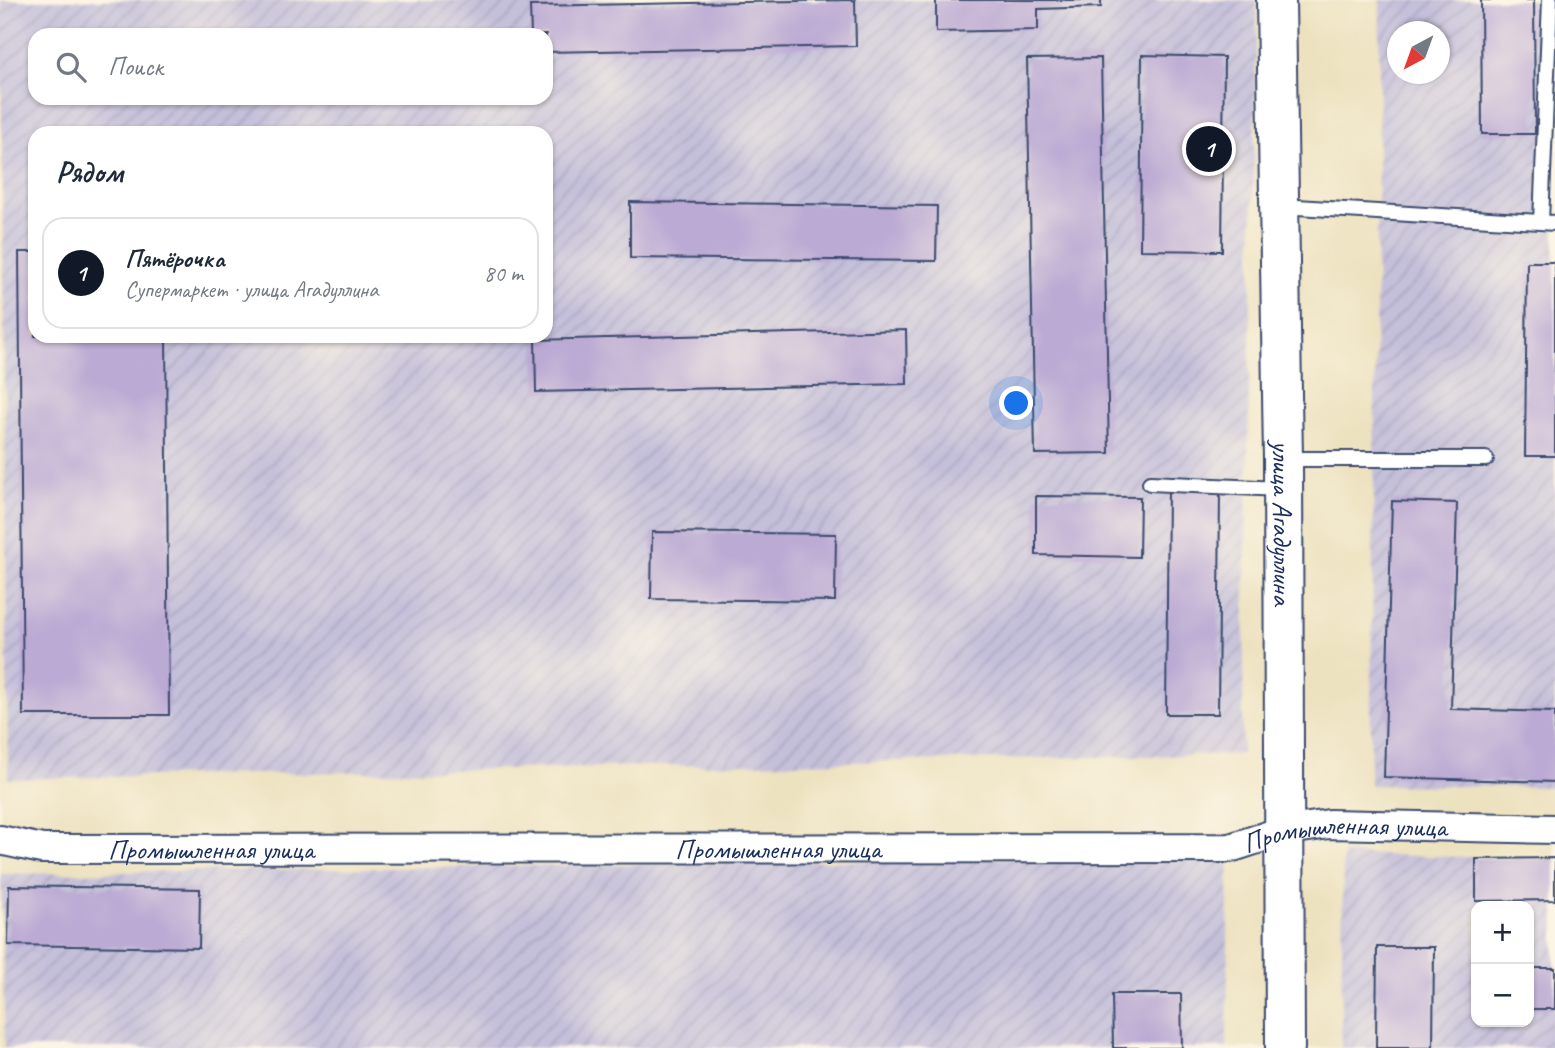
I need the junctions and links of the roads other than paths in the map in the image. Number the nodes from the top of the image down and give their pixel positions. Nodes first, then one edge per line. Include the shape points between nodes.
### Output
1 (1276, 0) edge
2 (1550, 0) edge
3 (1279, 205) junction
4 (1548, 223) edge
5 (1486, 459) dead end
6 (1283, 474) junction
7 (1150, 483) dead end
8 (1555, 829) edge
9 (1282, 831) junction
10 (0, 840) edge
11 (1285, 1048) edge

1 - 3 main road, улица Агадуллина
2 - 4 lane
3 - 4 lane
3 - 6 main road, улица Агадуллина
5 - 6 lane
6 - 7 lane
6 - 9 main road, улица Агадуллина
8 - 9 street, Промышленная улица via 1329,824
9 - 10 street, Промышленная улица via 1230,848 42,849
9 - 11 main road, улица Агадуллина

